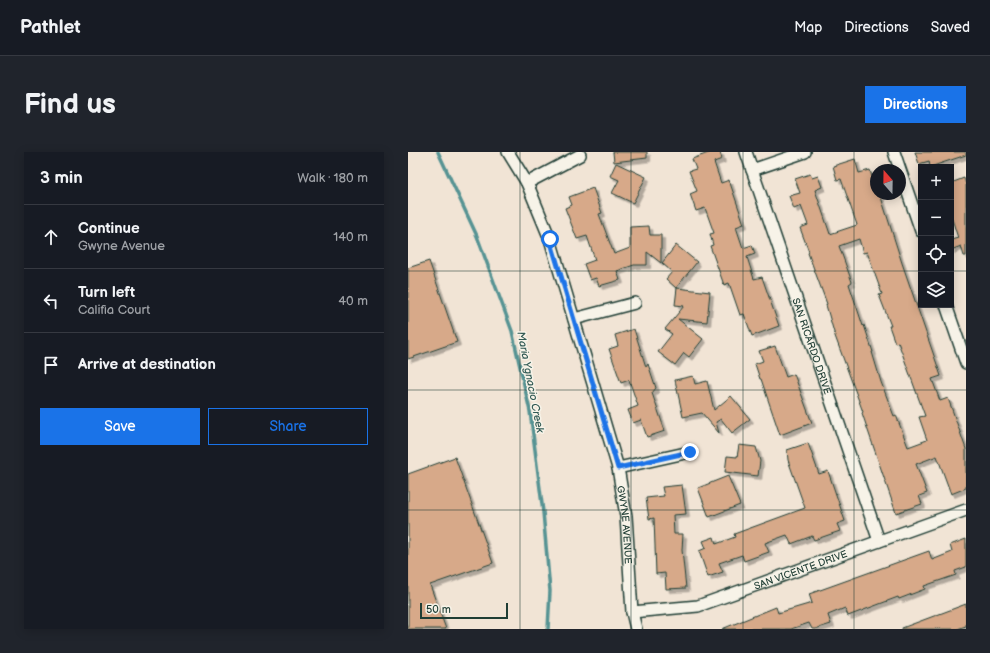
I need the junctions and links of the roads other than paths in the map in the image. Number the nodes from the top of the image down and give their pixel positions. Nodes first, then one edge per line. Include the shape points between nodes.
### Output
1 (508, 152) edge
2 (746, 152) edge
3 (805, 152) edge
4 (894, 152) edge
5 (580, 155) dead end
6 (752, 170) junction
7 (527, 182) junction
8 (918, 222) edge
9 (635, 303) dead end
10 (947, 308) edge
11 (574, 319) junction
12 (966, 363) edge
13 (690, 452) dead end
14 (618, 468) junction
15 (966, 510) edge
16 (879, 540) junction
17 (632, 612) junction
18 (636, 629) edge

1 - 7 street, GWYNE AVENUE
2 - 6 street, SAN RICARDO DRIVE
3 - 6 street
4 - 8 street
5 - 7 street
6 - 16 street, SAN RICARDO DRIVE
7 - 11 street, GWYNE AVENUE via 550,239
9 - 11 street
10 - 12 street
11 - 14 street, GWYNE AVENUE
13 - 14 street
14 - 17 street, GWYNE AVENUE via 626,516
15 - 16 street, SAN VICENTE DRIVE
16 - 17 street, SAN VICENTE DRIVE via 698,606
17 - 18 street, GWYNE AVENUE

